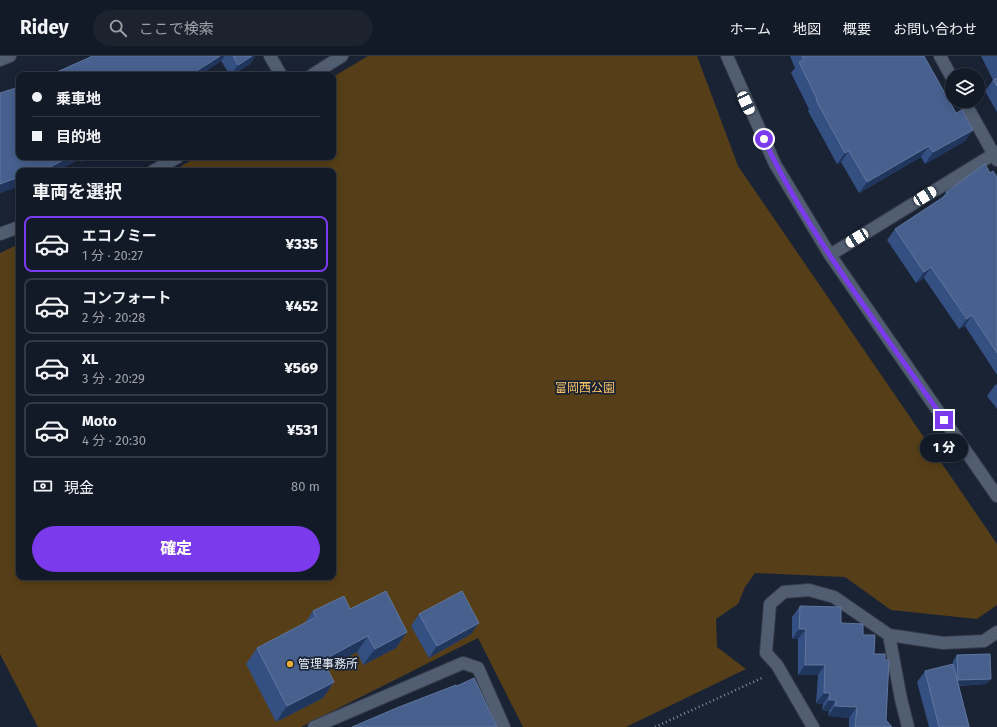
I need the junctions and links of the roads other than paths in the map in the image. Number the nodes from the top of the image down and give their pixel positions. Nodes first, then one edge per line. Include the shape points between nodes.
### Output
1 (10, 56) edge
2 (270, 56) edge
3 (342, 56) edge
4 (726, 56) edge
5 (940, 56) edge
6 (0, 60) edge
7 (947, 68) edge
8 (280, 72) edge
9 (317, 72) edge
10 (968, 108) edge
11 (996, 156) edge
12 (173, 160) edge
13 (158, 168) edge
14 (16, 228) edge
15 (0, 234) edge
16 (830, 255) junction
17 (997, 496) edge
18 (997, 632) edge
19 (889, 635) junction
20 (314, 727) edge
21 (504, 727) edge
22 (813, 727) edge
23 (908, 727) edge

1 - 6 street
2 - 8 street
3 - 9 street
4 - 16 street via 775,164
5 - 7 street
10 - 11 street
11 - 16 street
12 - 13 street
14 - 15 street
16 - 17 street
18 - 19 street via 984,641 943,643
19 - 22 street via 834,597 809,590 784,592 770,604 766,653 778,666
19 - 23 street
20 - 21 street via 463,663 478,668

